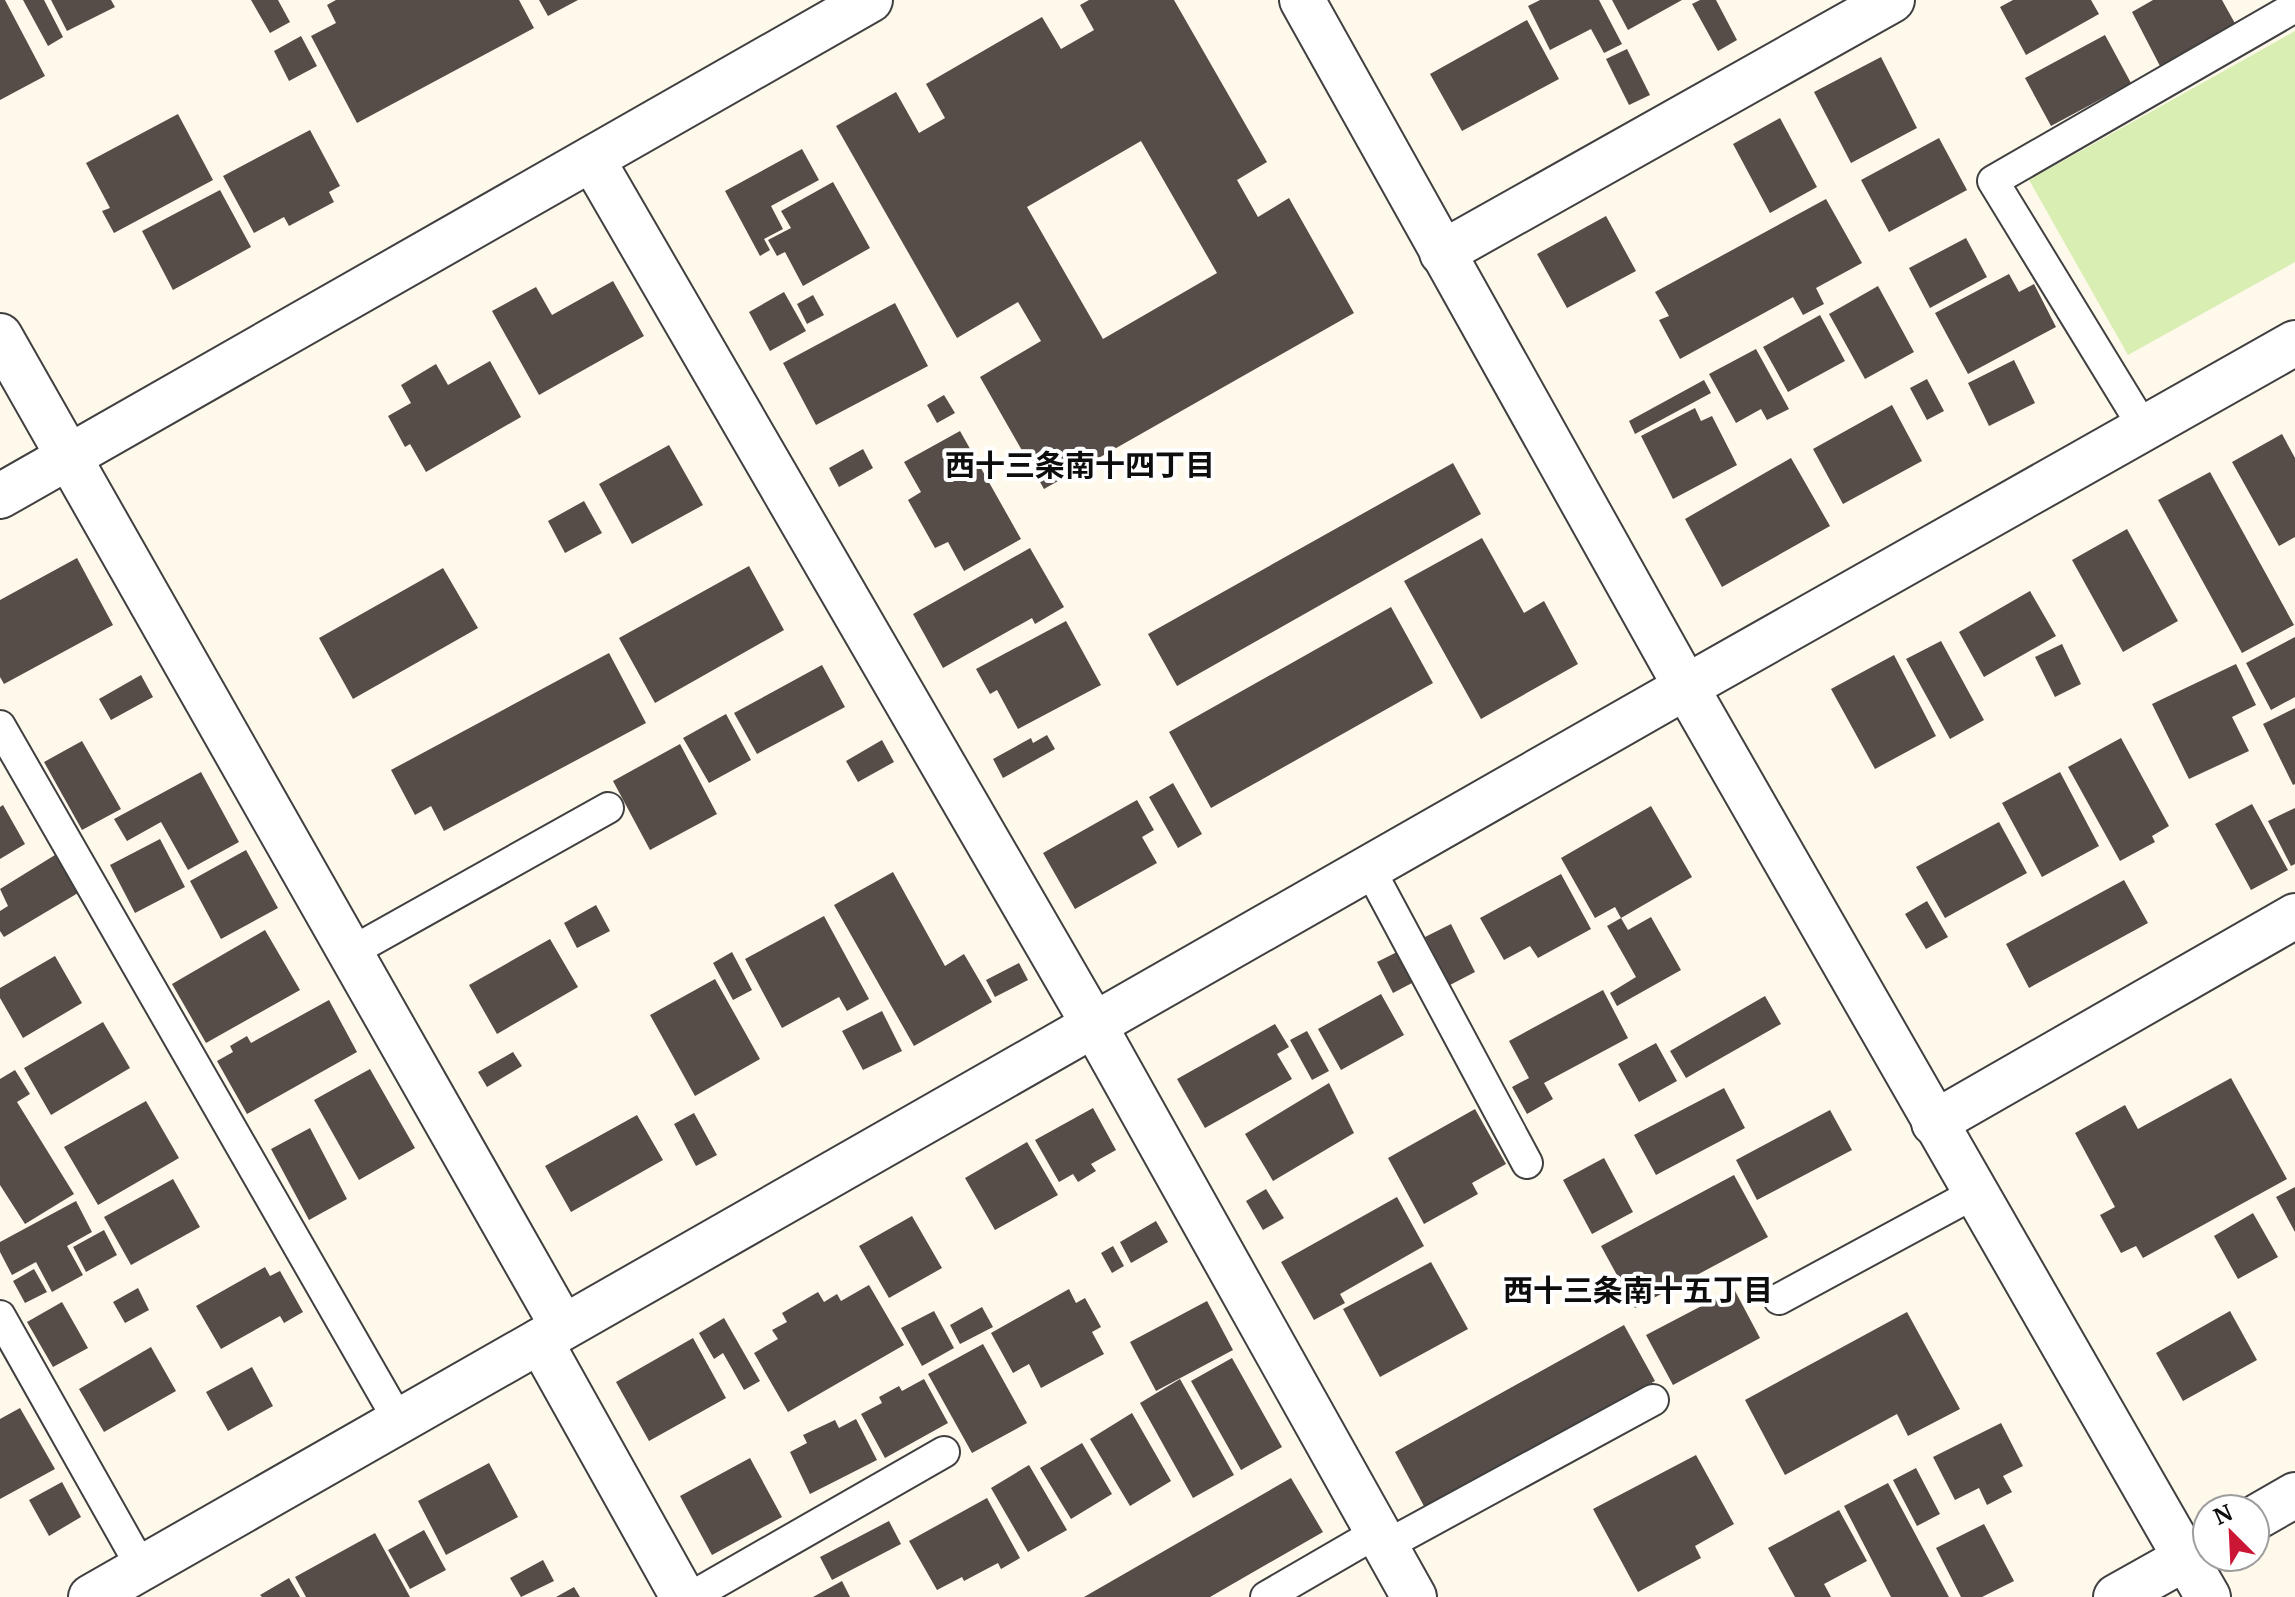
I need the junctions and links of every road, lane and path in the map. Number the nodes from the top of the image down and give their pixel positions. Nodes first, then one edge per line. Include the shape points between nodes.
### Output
1 (870, 0) edge
2 (1302, 0) edge
3 (1892, 0) edge
4 (2295, 7) edge
5 (592, 159) junction
6 (1442, 253) junction
7 (0, 336) edge
8 (2295, 343) edge
9 (2144, 428) junction
10 (69, 456) junction
11 (0, 496) edge
12 (1686, 687) junction
13 (0, 726) edge
14 (608, 808) dead end
15 (1369, 868) junction
16 (2293, 924) edge
17 (351, 952) junction
18 (1094, 1025) junction
19 (1934, 1123) junction
20 (1527, 1163) dead end
21 (1975, 1193) junction
22 (1779, 1299) dead end
23 (0, 1316) edge
24 (552, 1334) junction
25 (1653, 1400) dead end
26 (399, 1421) junction
27 (944, 1452) dead end
28 (2295, 1495) edge
29 (2271, 1509) edge
30 (1382, 1539) junction
31 (2191, 1542) edge
32 (2191, 1555) edge
33 (142, 1568) junction
34 (2202, 1573) edge
35 (91, 1597) edge
36 (683, 1597) edge
37 (691, 1597) edge
38 (1266, 1597) edge
39 (1414, 1597) edge
40 (2116, 1597) edge
41 (2208, 1597) edge

1 - 5 street
2 - 6 street
3 - 6 street
4 - 9 lane via 1993,181
5 - 10 street
5 - 18 street
6 - 12 street
7 - 10 street
8 - 9 street
9 - 12 street
10 - 11 street
10 - 17 street
12 - 15 street
12 - 19 street
13 - 26 lane
14 - 17 lane
15 - 18 street
15 - 20 lane
16 - 19 street
17 - 24 street
18 - 24 street
18 - 30 street
19 - 21 street
21 - 22 lane
21 - 31 street
23 - 33 lane
24 - 26 street
24 - 36 street
25 - 30 lane
26 - 33 street
27 - 37 lane
28 - 29 street
30 - 38 lane
30 - 39 street
32 - 40 street
33 - 35 street
34 - 41 street

